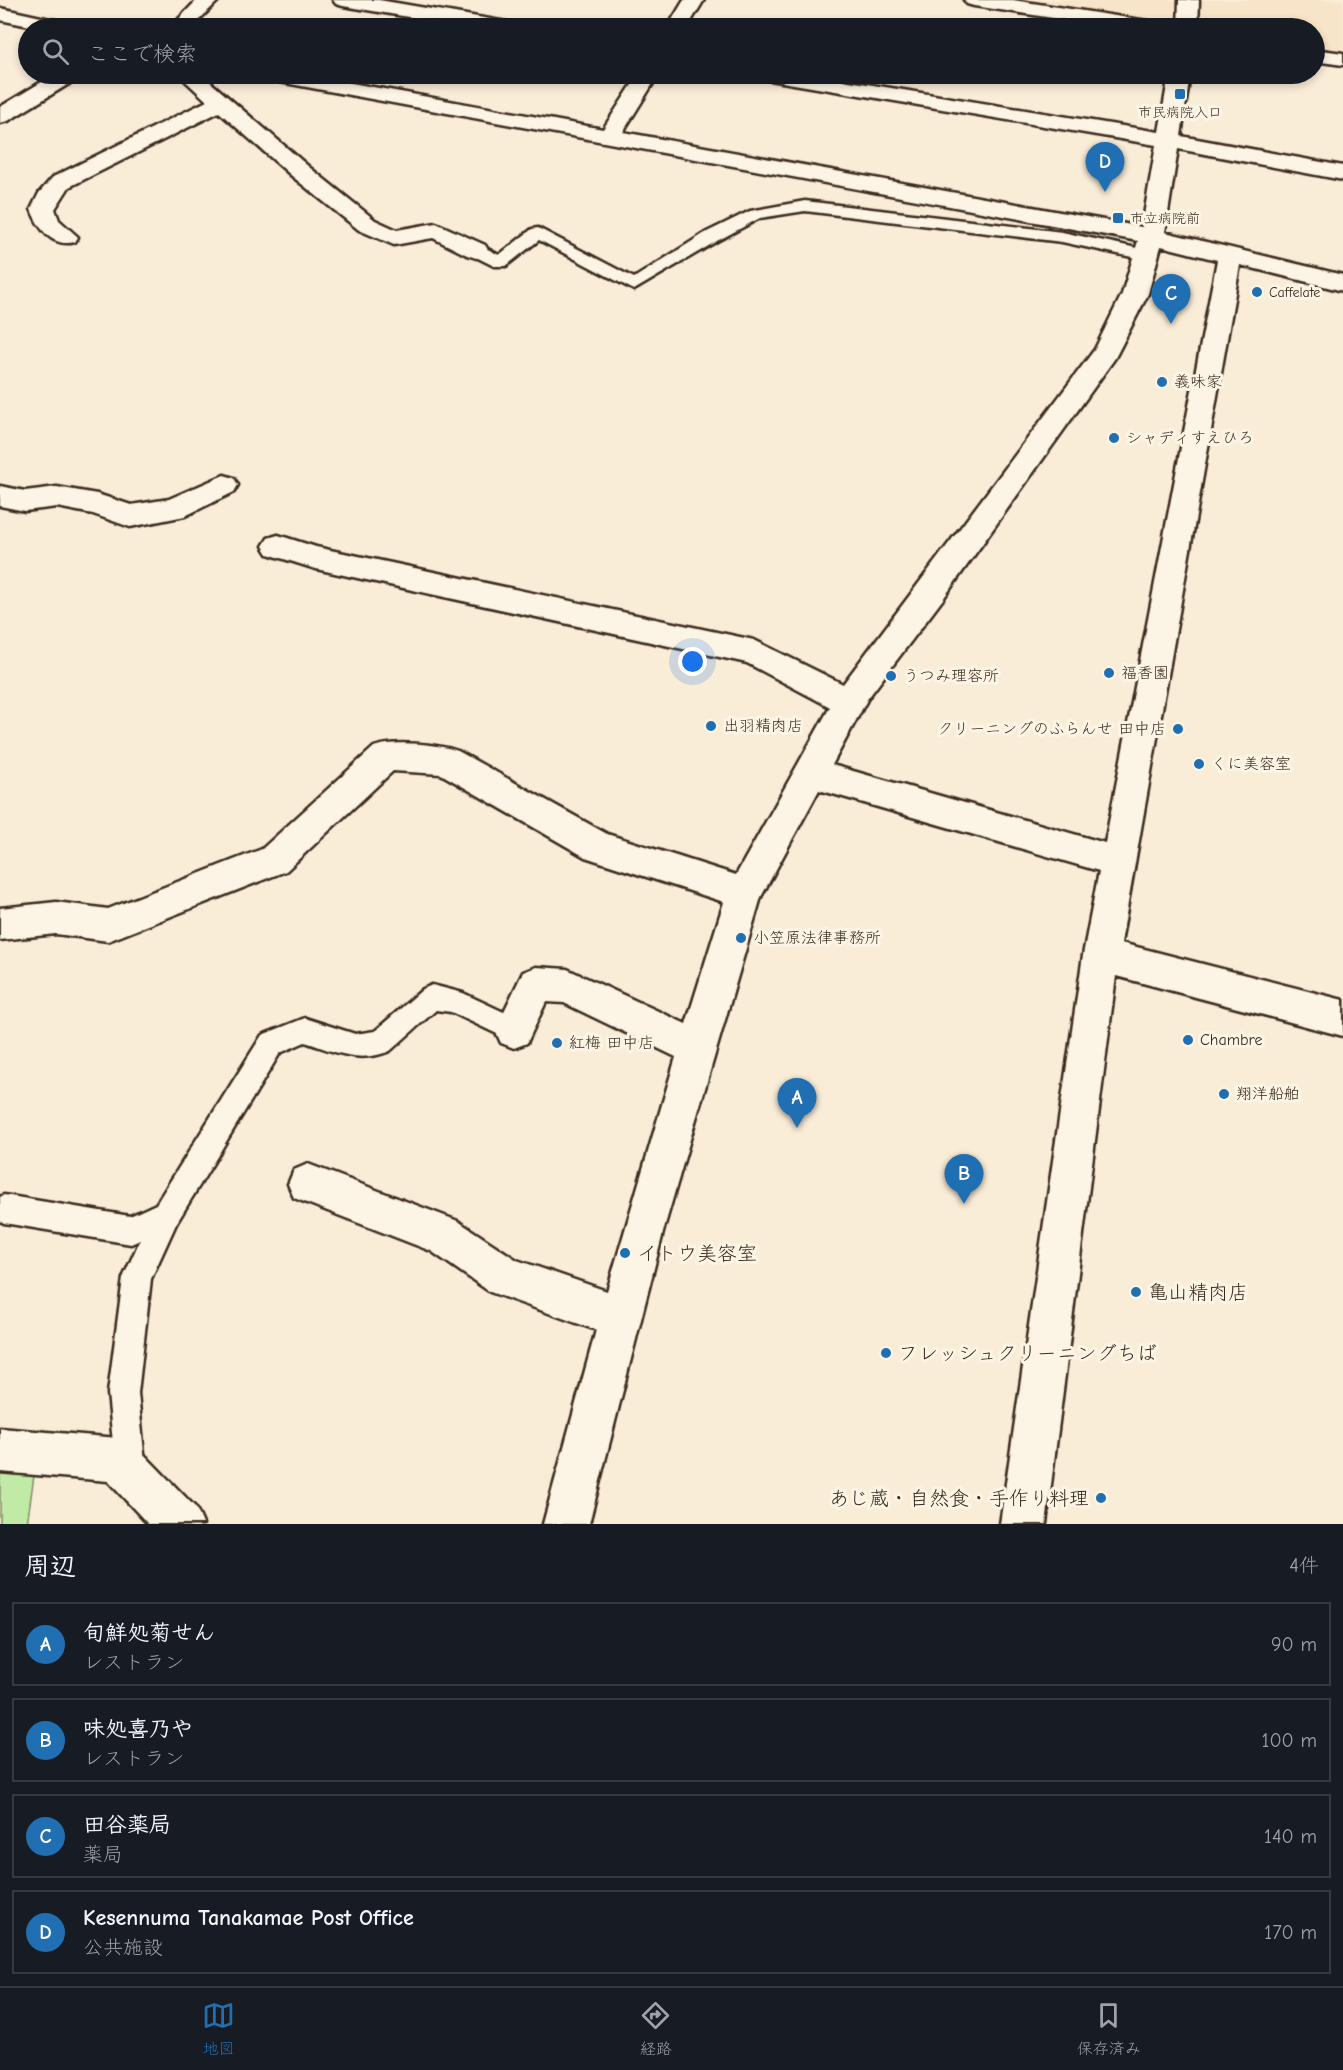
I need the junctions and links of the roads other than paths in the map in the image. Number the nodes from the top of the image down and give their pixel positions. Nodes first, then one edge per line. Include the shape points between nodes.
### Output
1 (209, 0) edge
2 (343, 0) edge
3 (466, 0) edge
4 (694, 0) edge
5 (974, 0) edge
6 (1189, 0) edge
7 (0, 14) edge
8 (19, 18) edge
9 (190, 18) edge
10 (445, 18) edge
11 (452, 18) edge
12 (683, 18) edge
13 (1090, 18) edge
14 (1188, 18) edge
15 (1325, 57) edge
16 (1343, 60) edge
17 (53, 84) edge
18 (200, 84) edge
19 (323, 84) edge
20 (643, 84) edge
21 (830, 84) edge
22 (1178, 84) edge
23 (221, 102) junction
24 (0, 116) edge
25 (609, 137) junction
26 (1167, 140) junction
27 (1343, 173) edge
28 (66, 237) dead end
29 (1149, 245) junction
30 (476, 250) joint
31 (1230, 255) junction
32 (1343, 283) edge
33 (224, 485) dead end
34 (0, 496) edge
35 (278, 546) dead end
36 (849, 702) junction
37 (810, 773) junction
38 (1119, 862) junction
39 (744, 893) junction
40 (0, 924) edge
41 (1101, 955) junction
42 (1343, 1018) edge
43 (514, 1030) joint
44 (698, 1048) junction
45 (308, 1184) dead end
46 (4, 1209) dead end
47 (166, 1214) junction
48 (621, 1317) junction
49 (0, 1450) edge
50 (131, 1474) junction
51 (180, 1524) edge
52 (566, 1524) edge
53 (1023, 1524) edge

1 - 9 street
2 - 10 street
3 - 11 street
4 - 12 street
5 - 13 street
6 - 14 street
7 - 8 street
15 - 16 street
17 - 24 street
18 - 23 street
19 - 25 street
20 - 25 street
21 - 26 street
22 - 26 street
23 - 28 street via 61,182 43,209 48,223
23 - 30 street via 367,225 394,238 436,230
25 - 29 street
26 - 27 street
26 - 29 street
29 - 30 lane via 805,206 756,214 634,285 538,233 500,262
29 - 31 street
29 - 36 street via 1135,294 1106,352
31 - 32 street
31 - 38 street
33 - 34 street via 175,510 130,516 97,504 57,497 25,501
35 - 36 street via 316,558 754,652
36 - 37 street
37 - 38 street
37 - 39 street
38 - 41 street
39 - 40 street via 597,846 446,761 386,757 274,860 108,925 56,918
39 - 44 street
41 - 42 street
41 - 53 street
43 - 44 street via 536,984 567,986
43 - 47 lane via 454,1001 432,997 381,1042 355,1046 305,1030 271,1044
44 - 48 street
45 - 48 street via 444,1235 505,1277
46 - 47 lane via 130,1230
47 - 50 lane via 137,1278 123,1393
48 - 52 street
49 - 50 street via 118,1460
50 - 51 street

